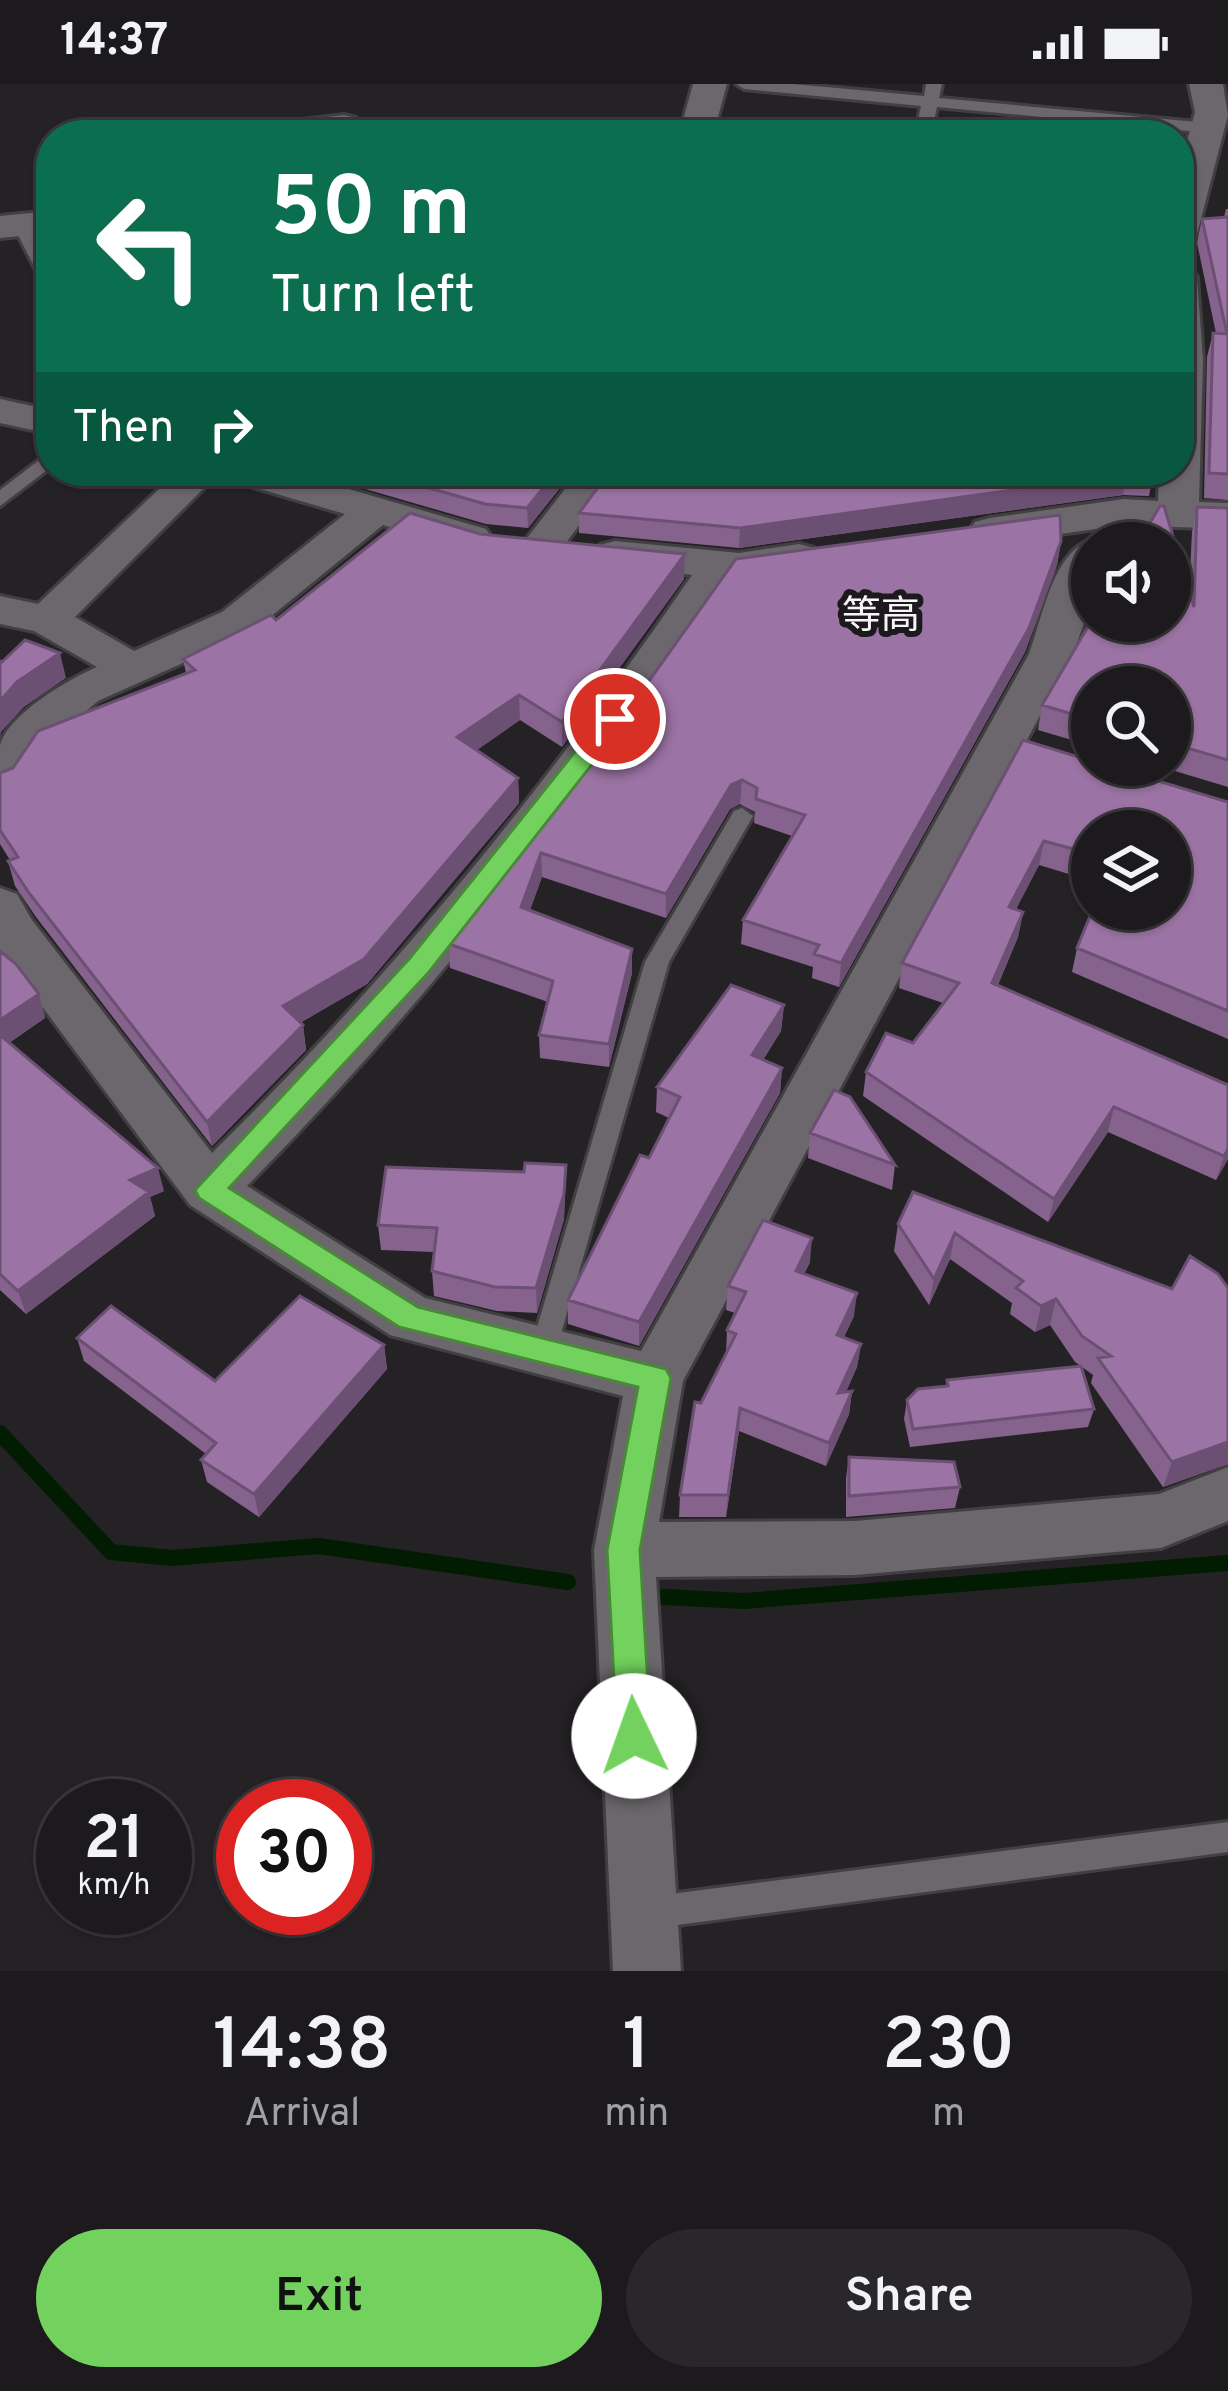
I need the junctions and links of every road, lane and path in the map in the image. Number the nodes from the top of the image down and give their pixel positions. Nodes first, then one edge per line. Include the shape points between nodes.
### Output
1 (356, 84) edge
2 (710, 84) edge
3 (744, 84) edge
4 (934, 84) edge
5 (1206, 84) edge
6 (931, 104) junction
7 (345, 120) edge
8 (700, 120) edge
9 (927, 120) edge
10 (1116, 120) edge
11 (1194, 127) edge
12 (1208, 128) junction
13 (1194, 181) edge
14 (1228, 228) edge
15 (1194, 230) edge
16 (1228, 341) edge
17 (1194, 350) edge
18 (0, 411) edge
19 (36, 419) edge
20 (36, 470) edge
21 (185, 486) edge
22 (294, 486) edge
23 (588, 486) edge
24 (1179, 486) edge
25 (0, 500) edge
26 (376, 510) junction
27 (1178, 511) junction
28 (1228, 516) edge
29 (1146, 522) edge
30 (1071, 536) edge
31 (943, 537) edge
32 (541, 547) junction
33 (830, 553) edge
34 (721, 564) junction
35 (1071, 598) edge
36 (0, 610) edge
37 (47, 620) junction
38 (130, 667) junction
39 (0, 779) edge
40 (742, 816) dead end
41 (0, 905) edge
42 (209, 1190) junction
43 (544, 1351) junction
44 (655, 1378) junction
45 (1228, 1494) edge
46 (624, 1550) junction
47 (1228, 1837) edge
48 (644, 1913) junction
49 (647, 1971) edge

1 - 7 street
2 - 8 street
3 - 6 lane
4 - 6 lane
5 - 12 street
6 - 9 lane
6 - 10 lane
11 - 12 lane
12 - 13 street
14 - 15 street
16 - 17 street
18 - 19 street
20 - 25 lane
21 - 37 street
22 - 26 street
23 - 32 street
24 - 27 street
26 - 32 street via 482,542
26 - 38 street via 237,622
27 - 28 street
27 - 29 street
30 - 31 street
32 - 34 street
33 - 34 street
34 - 42 street via 643,684 419,965
35 - 44 street via 1026,746
36 - 37 street
37 - 38 street
38 - 39 street via 82,691 30,734
40 - 43 lane via 657,962
41 - 42 street
42 - 43 street via 410,1318
43 - 44 street
44 - 46 street
45 - 46 street via 1161,1521 855,1548
46 - 48 street
47 - 48 lane
48 - 49 street

